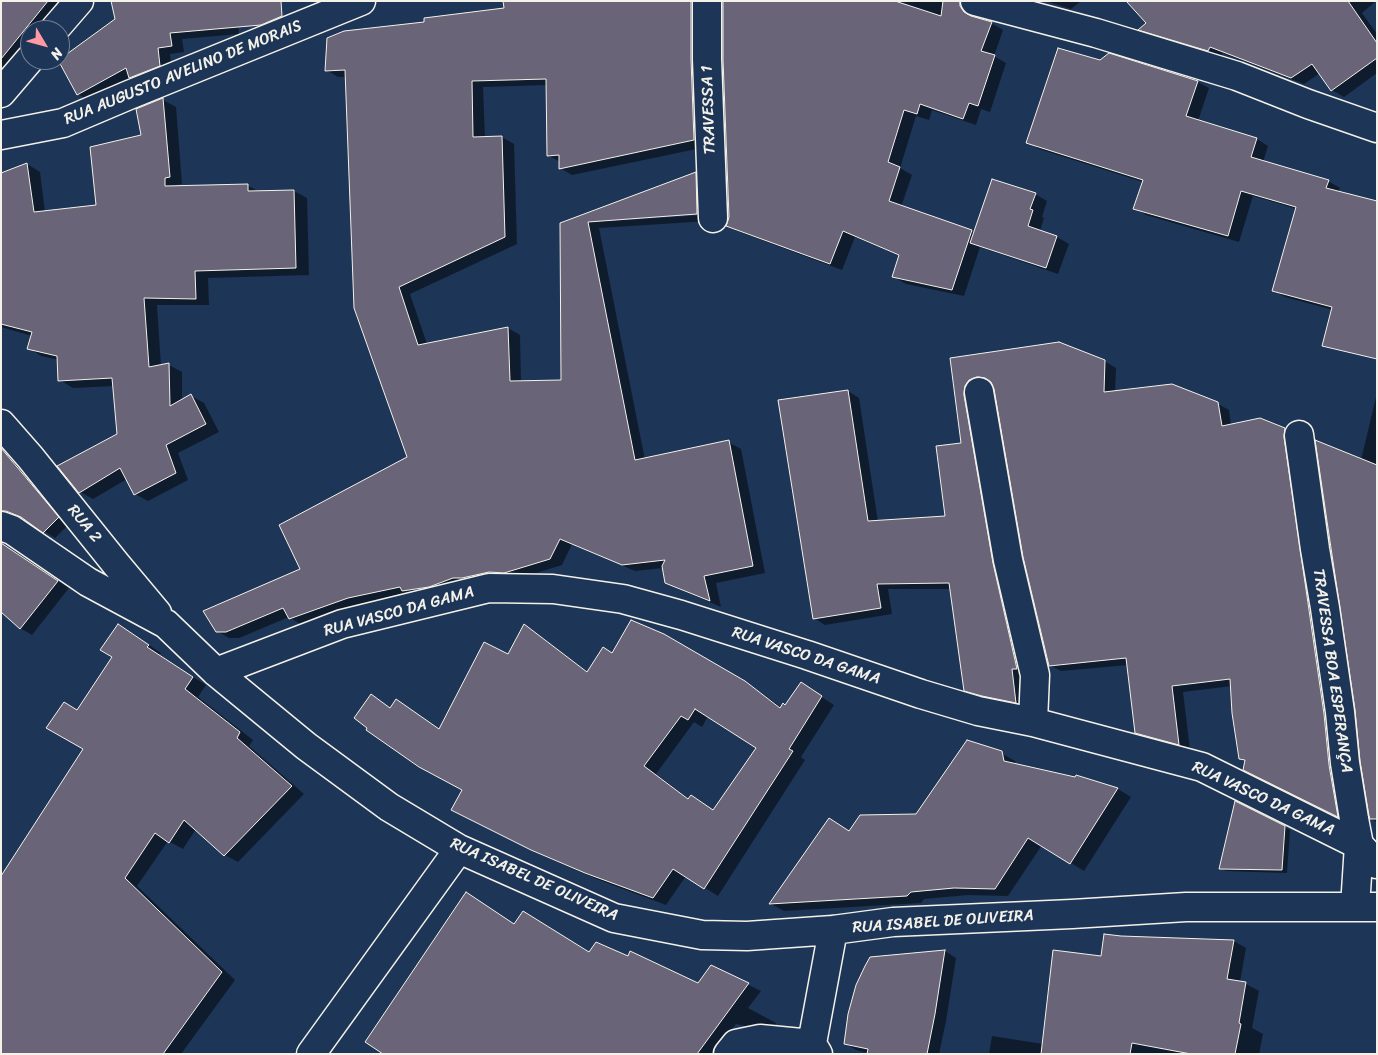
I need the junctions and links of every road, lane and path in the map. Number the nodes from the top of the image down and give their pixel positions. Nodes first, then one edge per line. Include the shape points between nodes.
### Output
1 (79, 1) edge
2 (361, 1) edge
3 (707, 1) edge
4 (975, 1) edge
5 (63, 20) edge
6 (21, 70) edge
7 (1, 93) edge
8 (1377, 128) edge
9 (1, 135) edge
10 (714, 218) dead end
11 (979, 392) dead end
12 (1, 424) edge
13 (1300, 435) dead end
14 (1, 526) edge
15 (166, 624) junction
16 (216, 672) junction
17 (1033, 722) junction
18 (460, 849) junction
19 (1368, 855) edge
20 (1366, 907) edge
21 (833, 930) junction
22 (813, 1050) edge
23 (311, 1054) edge
24 (728, 1054) edge

1 - 5 street
2 - 9 street, RUA AUGUSTO AVELINO DE MORAIS via 63,123
3 - 10 street, TRAVESSA 1
4 - 8 street via 1096,33 1237,76
6 - 7 street
11 - 17 street via 1008,560 1035,675
12 - 15 street, RUA 2
13 - 19 street, TRAVESSA BOA ESPERANÇA via 1354,819
14 - 15 street, RUA ISABEL DE OLIVEIRA via 12,530 88,582
15 - 16 street, RUA ISABEL DE OLIVEIRA
16 - 17 street, RUA VASCO DA GAMA via 342,624 489,588 553,589 623,599 681,615 930,697
16 - 18 street, RUA ISABEL DE OLIVEIRA via 306,746 389,807
17 - 19 street, RUA VASCO DA GAMA via 1202,767
18 - 21 street, RUA ISABEL DE OLIVEIRA via 614,918 702,935 747,936
18 - 23 street
19 - 20 street, TRAVESSA BOA ESPERANÇA
20 - 21 street, RUA ISABEL DE OLIVEIRA via 1186,906 893,922
21 - 22 street
22 - 24 street via 760,1039 736,1044

